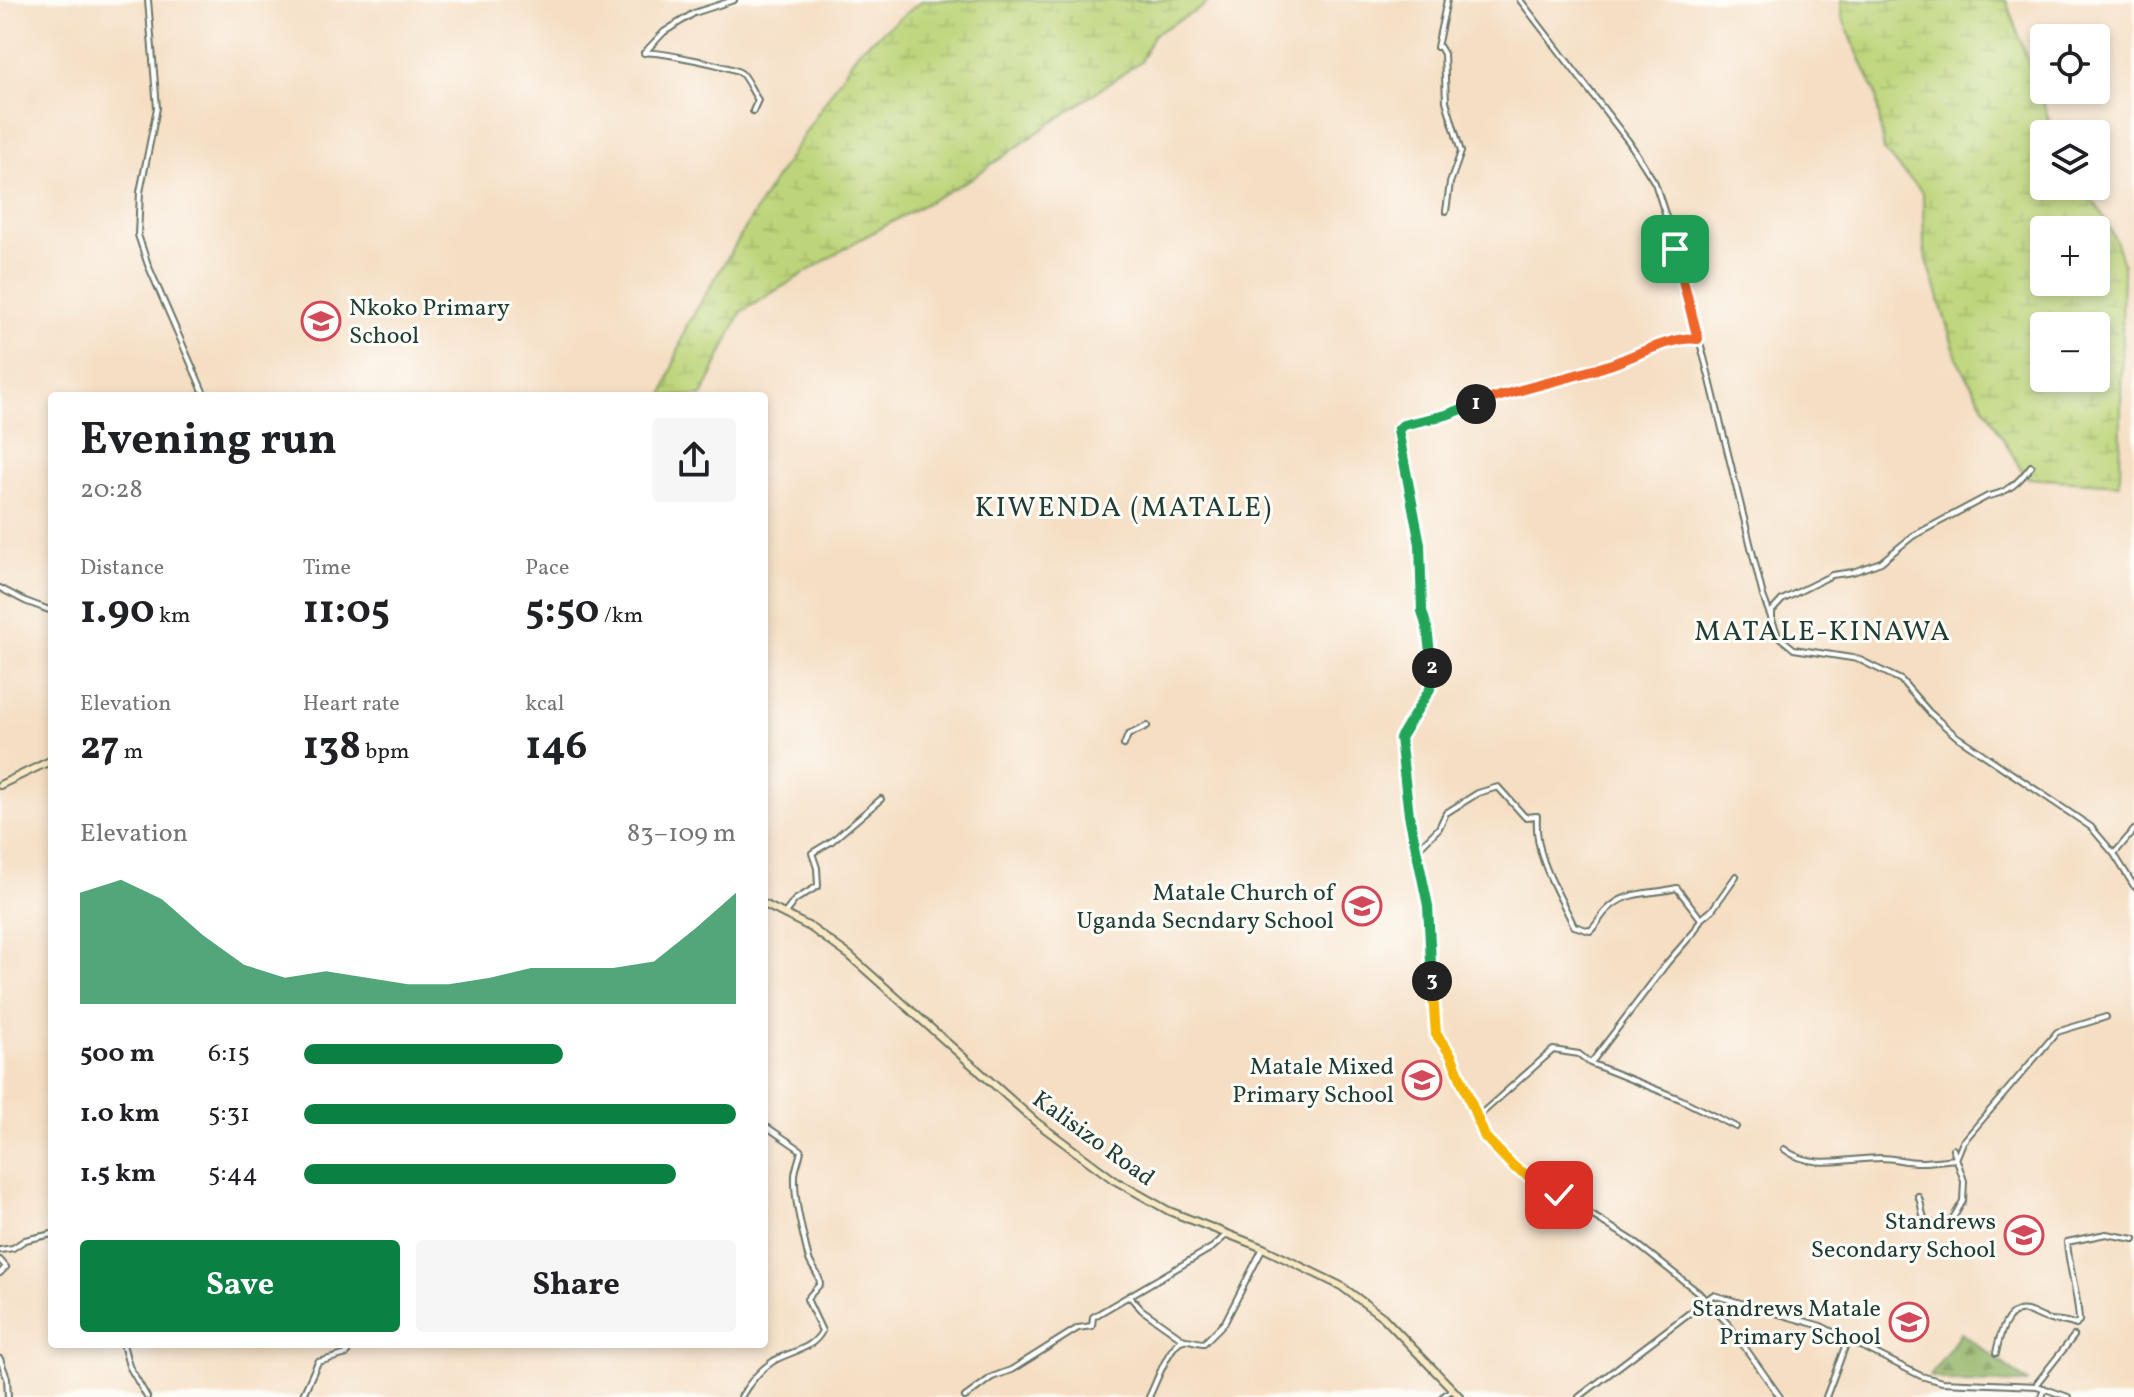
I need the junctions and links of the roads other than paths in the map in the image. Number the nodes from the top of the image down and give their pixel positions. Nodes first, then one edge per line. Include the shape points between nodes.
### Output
1 (148, 0) edge
2 (734, 0) edge
3 (1447, 0) edge
4 (1520, 0) edge
5 (753, 111) dead end
6 (1446, 211) dead end
7 (1698, 339) junction
8 (203, 392) edge
9 (2031, 466) dead end
10 (0, 588) edge
11 (48, 610) edge
12 (1771, 623) junction
13 (1147, 726) dead end
14 (1124, 745) dead end
15 (48, 762) edge
16 (0, 785) edge
17 (881, 799) dead end
18 (2134, 830) edge
19 (1417, 850) junction
20 (2114, 854) junction
21 (1736, 876) dead end
22 (2134, 886) edge
23 (768, 906) edge
24 (785, 913) junction
25 (1701, 919) junction
26 (2106, 1017) dead end
27 (1590, 1063) junction
28 (1477, 1121) junction
29 (1736, 1127) dead end
30 (768, 1128) edge
31 (1784, 1149) dead end
32 (1953, 1149) dead end
33 (1956, 1159) junction
34 (1918, 1196) dead end
35 (48, 1235) edge
36 (1226, 1235) junction
37 (2134, 1239) edge
38 (1263, 1248) junction
39 (0, 1250) edge
40 (0, 1260) edge
41 (0, 1273) edge
42 (1129, 1296) junction
43 (1705, 1300) junction
44 (2074, 1336) dead end
45 (1848, 1339) junction
46 (1184, 1340) junction
47 (124, 1348) edge
48 (348, 1348) edge
49 (1996, 1353) dead end
50 (0, 1359) edge
51 (2037, 1383) dead end
52 (2044, 1388) junction
53 (1453, 1389) junction
54 (8, 1397) edge
55 (147, 1397) edge
56 (302, 1397) edge
57 (741, 1397) edge
58 (965, 1397) edge
59 (1149, 1397) edge
60 (1442, 1397) edge
61 (1460, 1397) edge
62 (1579, 1397) edge
63 (1780, 1397) edge
64 (1826, 1397) edge
65 (2041, 1397) edge
66 (2068, 1397) edge

1 - 8 street via 157,108 140,192 138,235
2 - 5 street via 694,13 644,53 718,63 740,72 758,100
3 - 6 street via 1438,47 1444,54 1446,101 1461,152
4 - 7 street via 1655,183
7 - 12 street
7 - 19 street via 1683,339 1399,427 1420,544 1422,611 1432,673 1430,689 1400,738
9 - 12 street via 2001,494 1913,536 1881,562 1832,575 1782,600 1772,611
10 - 11 street
12 - 20 street via 1794,649 1858,659 1901,680 1943,726 2091,827
13 - 14 street via 1128,735
15 - 16 street
17 - 24 street via 812,853 818,886
18 - 20 street
19 - 25 street via 1446,813 1498,787 1525,817 1537,816 1535,837 1550,882 1574,926 1590,931 1605,911 1629,894 1677,888
19 - 28 street via 1428,906 1436,1034 1451,1055
20 - 22 street
21 - 25 street
23 - 24 street, Kalisizo Road
24 - 36 street, Kalisizo Road via 849,955 1077,1154 1150,1201
25 - 27 street
26 - 33 street via 2057,1032 1963,1142
27 - 28 street via 1579,1054 1553,1050
27 - 29 street
28 - 43 street via 1490,1146 1514,1167 1632,1240
30 - 57 street via 801,1150 795,1203 809,1258 820,1278 807,1299 822,1331 807,1347 773,1361
31 - 33 street via 1810,1160
32 - 33 street
33 - 34 street via 1964,1194 1953,1223 1927,1223
35 - 39 street
36 - 38 street, Kalisizo Road
36 - 42 street
37 - 49 street via 2106,1234 2067,1242 2079,1321 2076,1325 2019,1311 2008,1319
38 - 46 street via 1225,1322 1204,1343
38 - 53 street, Kalisizo Road via 1330,1280 1372,1308
40 - 41 street via 6,1267
42 - 46 street
42 - 58 street via 1093,1317 1092,1326 1078,1328
43 - 45 street via 1717,1296
43 - 62 street
43 - 63 street
44 - 51 street
45 - 52 street via 1942,1382
45 - 64 street
46 - 59 street via 1171,1350
47 - 55 street
48 - 56 street via 347,1354 318,1362
50 - 54 street
52 - 65 street
52 - 66 street
53 - 60 street
53 - 61 street, Kalisizo Road

